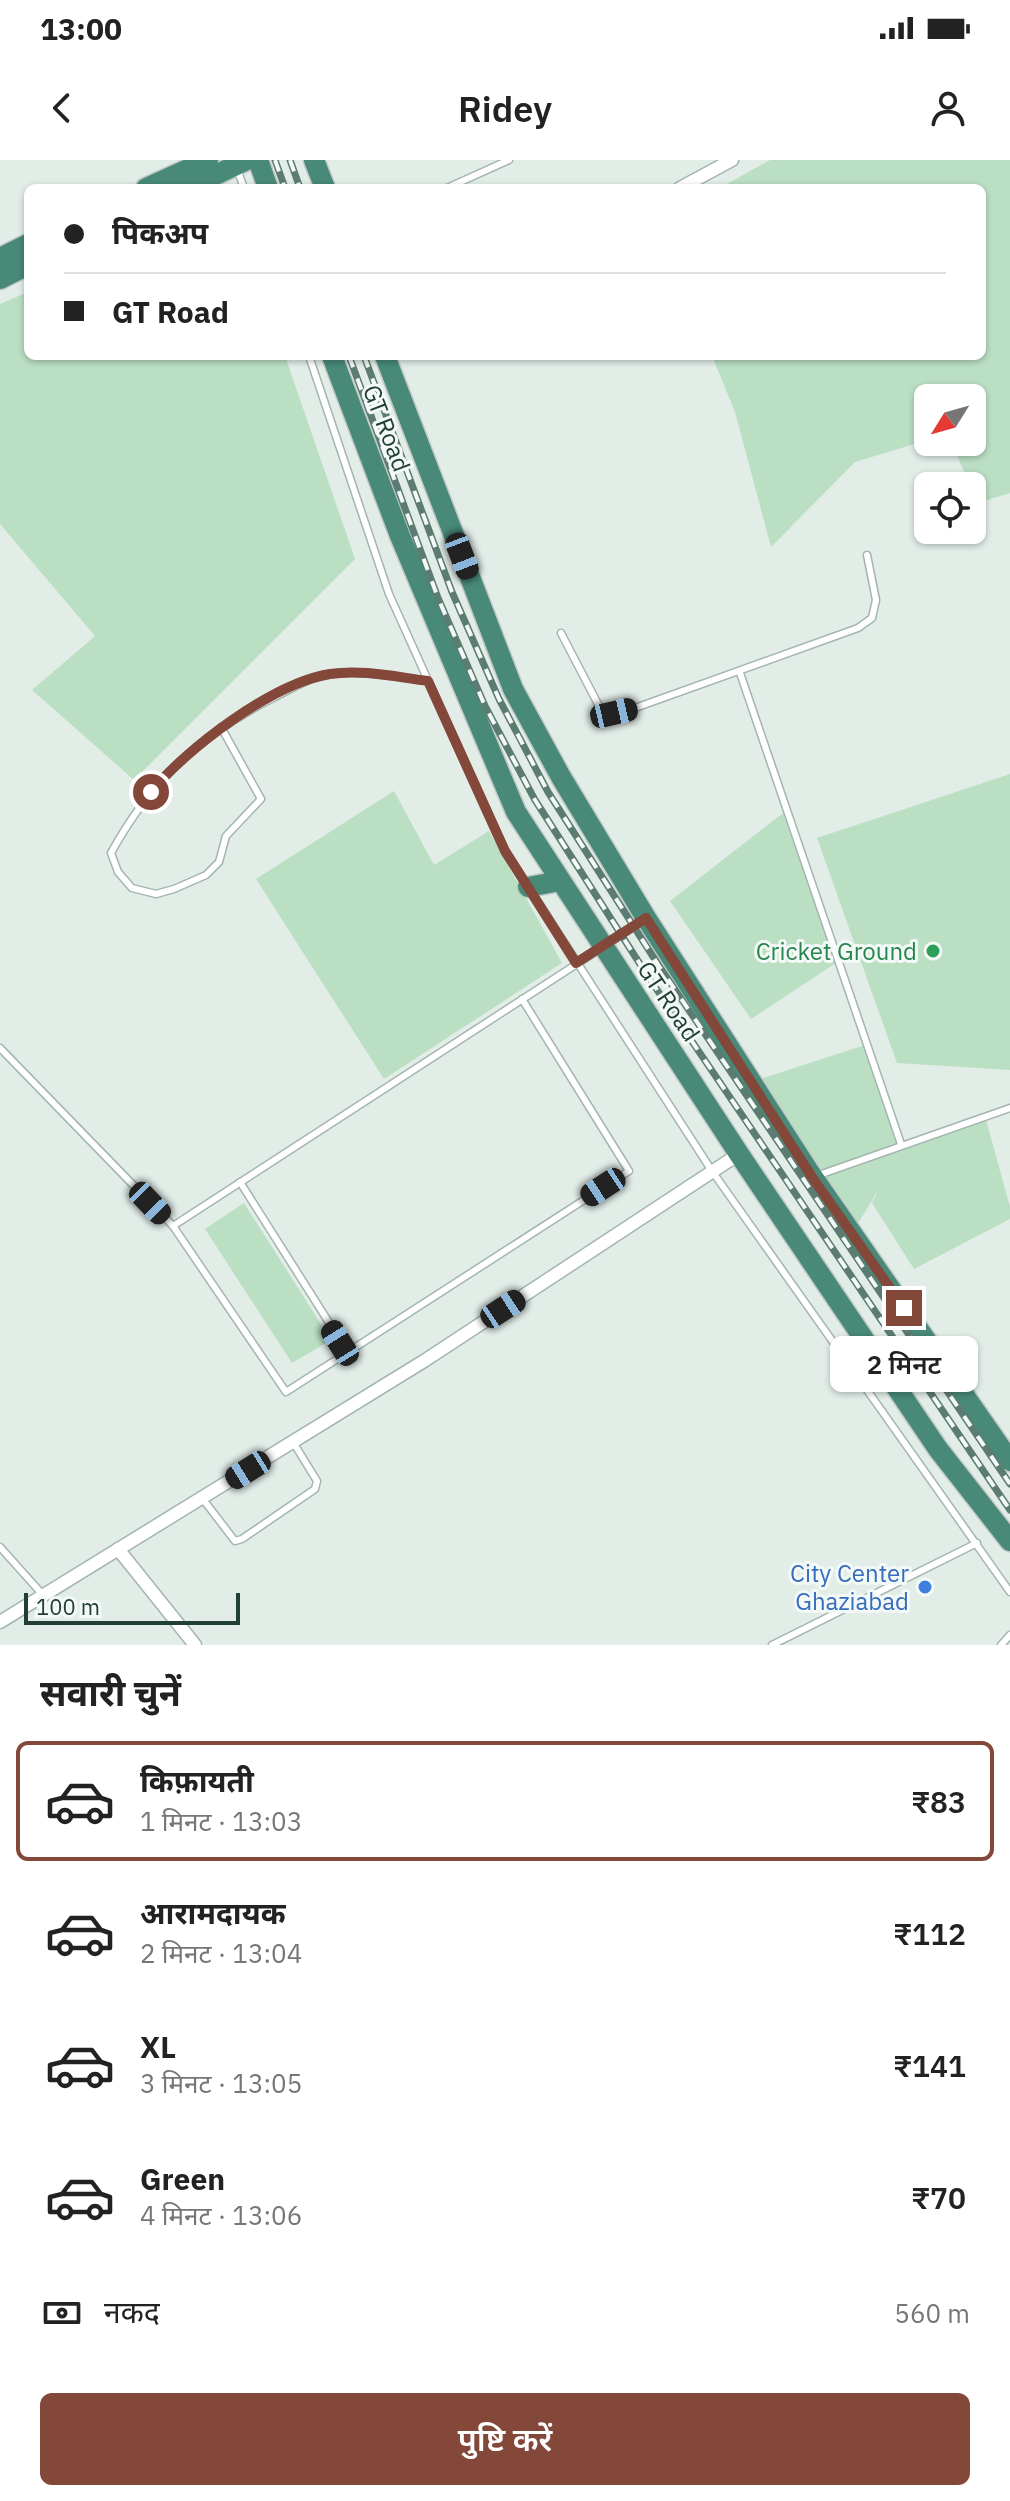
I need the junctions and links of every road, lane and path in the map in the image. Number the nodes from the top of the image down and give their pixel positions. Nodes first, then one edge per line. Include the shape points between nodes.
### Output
1 (208, 160) edge
2 (258, 160) edge
3 (314, 160) edge
4 (509, 160) edge
5 (732, 160) edge
6 (239, 162) edge
7 (155, 184) edge
8 (196, 184) edge
9 (243, 184) edge
10 (267, 184) edge
11 (323, 184) edge
12 (456, 184) edge
13 (687, 184) edge
14 (24, 246) edge
15 (0, 258) edge
16 (24, 267) edge
17 (0, 279) edge
18 (310, 360) edge
19 (334, 360) edge
20 (387, 360) edge
21 (867, 555) dead end
22 (561, 633) dead end
23 (740, 673) junction
24 (428, 681) junction
25 (221, 727) junction
26 (560, 881) junction
27 (528, 887) junction
28 (646, 918) junction
29 (602, 947) junction
30 (576, 963) junction
31 (522, 999) junction
32 (0, 1048) edge
33 (1010, 1108) edge
34 (901, 1144) junction
35 (739, 1154) junction
36 (712, 1171) junction
37 (812, 1177) junction
38 (240, 1182) junction
39 (173, 1226) junction
40 (347, 1351) junction
41 (879, 1362) junction
42 (858, 1377) junction
43 (293, 1442) junction
44 (1010, 1461) edge
45 (202, 1497) junction
46 (1010, 1541) edge
47 (977, 1543) junction
48 (0, 1547) edge
49 (118, 1549) junction
50 (1010, 1592) edge
51 (43, 1595) junction
52 (0, 1622) edge
53 (1010, 1635) edge
54 (195, 1645) edge
55 (772, 1645) edge
56 (1001, 1645) edge

1 - 7 highway
2 - 10 highway
3 - 11 highway
4 - 12 lane
5 - 13 street
6 - 8 highway
6 - 9 lane
14 - 15 highway
16 - 17 highway
18 - 24 lane via 389,594
19 - 26 highway, GT Road via 482,735 516,812
20 - 28 highway, GT Road via 513,689
21 - 23 lane via 876,600 872,618
22 - 23 lane via 599,706 614,713
23 - 34 lane
24 - 25 lane via 361,673 327,675
24 - 27 lane via 481,803
25 - 25 lane via 170,769 132,815 111,853 132,888 156,894 206,875 219,862 226,836 261,799
26 - 27 highway
26 - 29 highway, GT Road
27 - 30 lane
28 - 29 lane
28 - 37 highway, GT Road
29 - 30 lane
29 - 35 highway, GT Road
30 - 31 lane
30 - 36 lane
31 - 38 lane
31 - 40 lane via 629,1171
32 - 39 lane
33 - 34 lane
34 - 37 lane
35 - 36 street
35 - 41 highway, GT Road
36 - 42 lane
36 - 43 street
37 - 44 highway, GT Road
38 - 39 lane
38 - 40 lane
39 - 40 lane via 286,1392
41 - 42 lane
41 - 46 highway, GT Road
42 - 47 lane
43 - 45 street
43 - 45 lane via 317,1481 315,1489 242,1539 235,1541 228,1534
45 - 49 street
47 - 50 lane
47 - 55 lane
48 - 51 lane
49 - 51 street
49 - 54 street
51 - 52 street
53 - 56 lane

